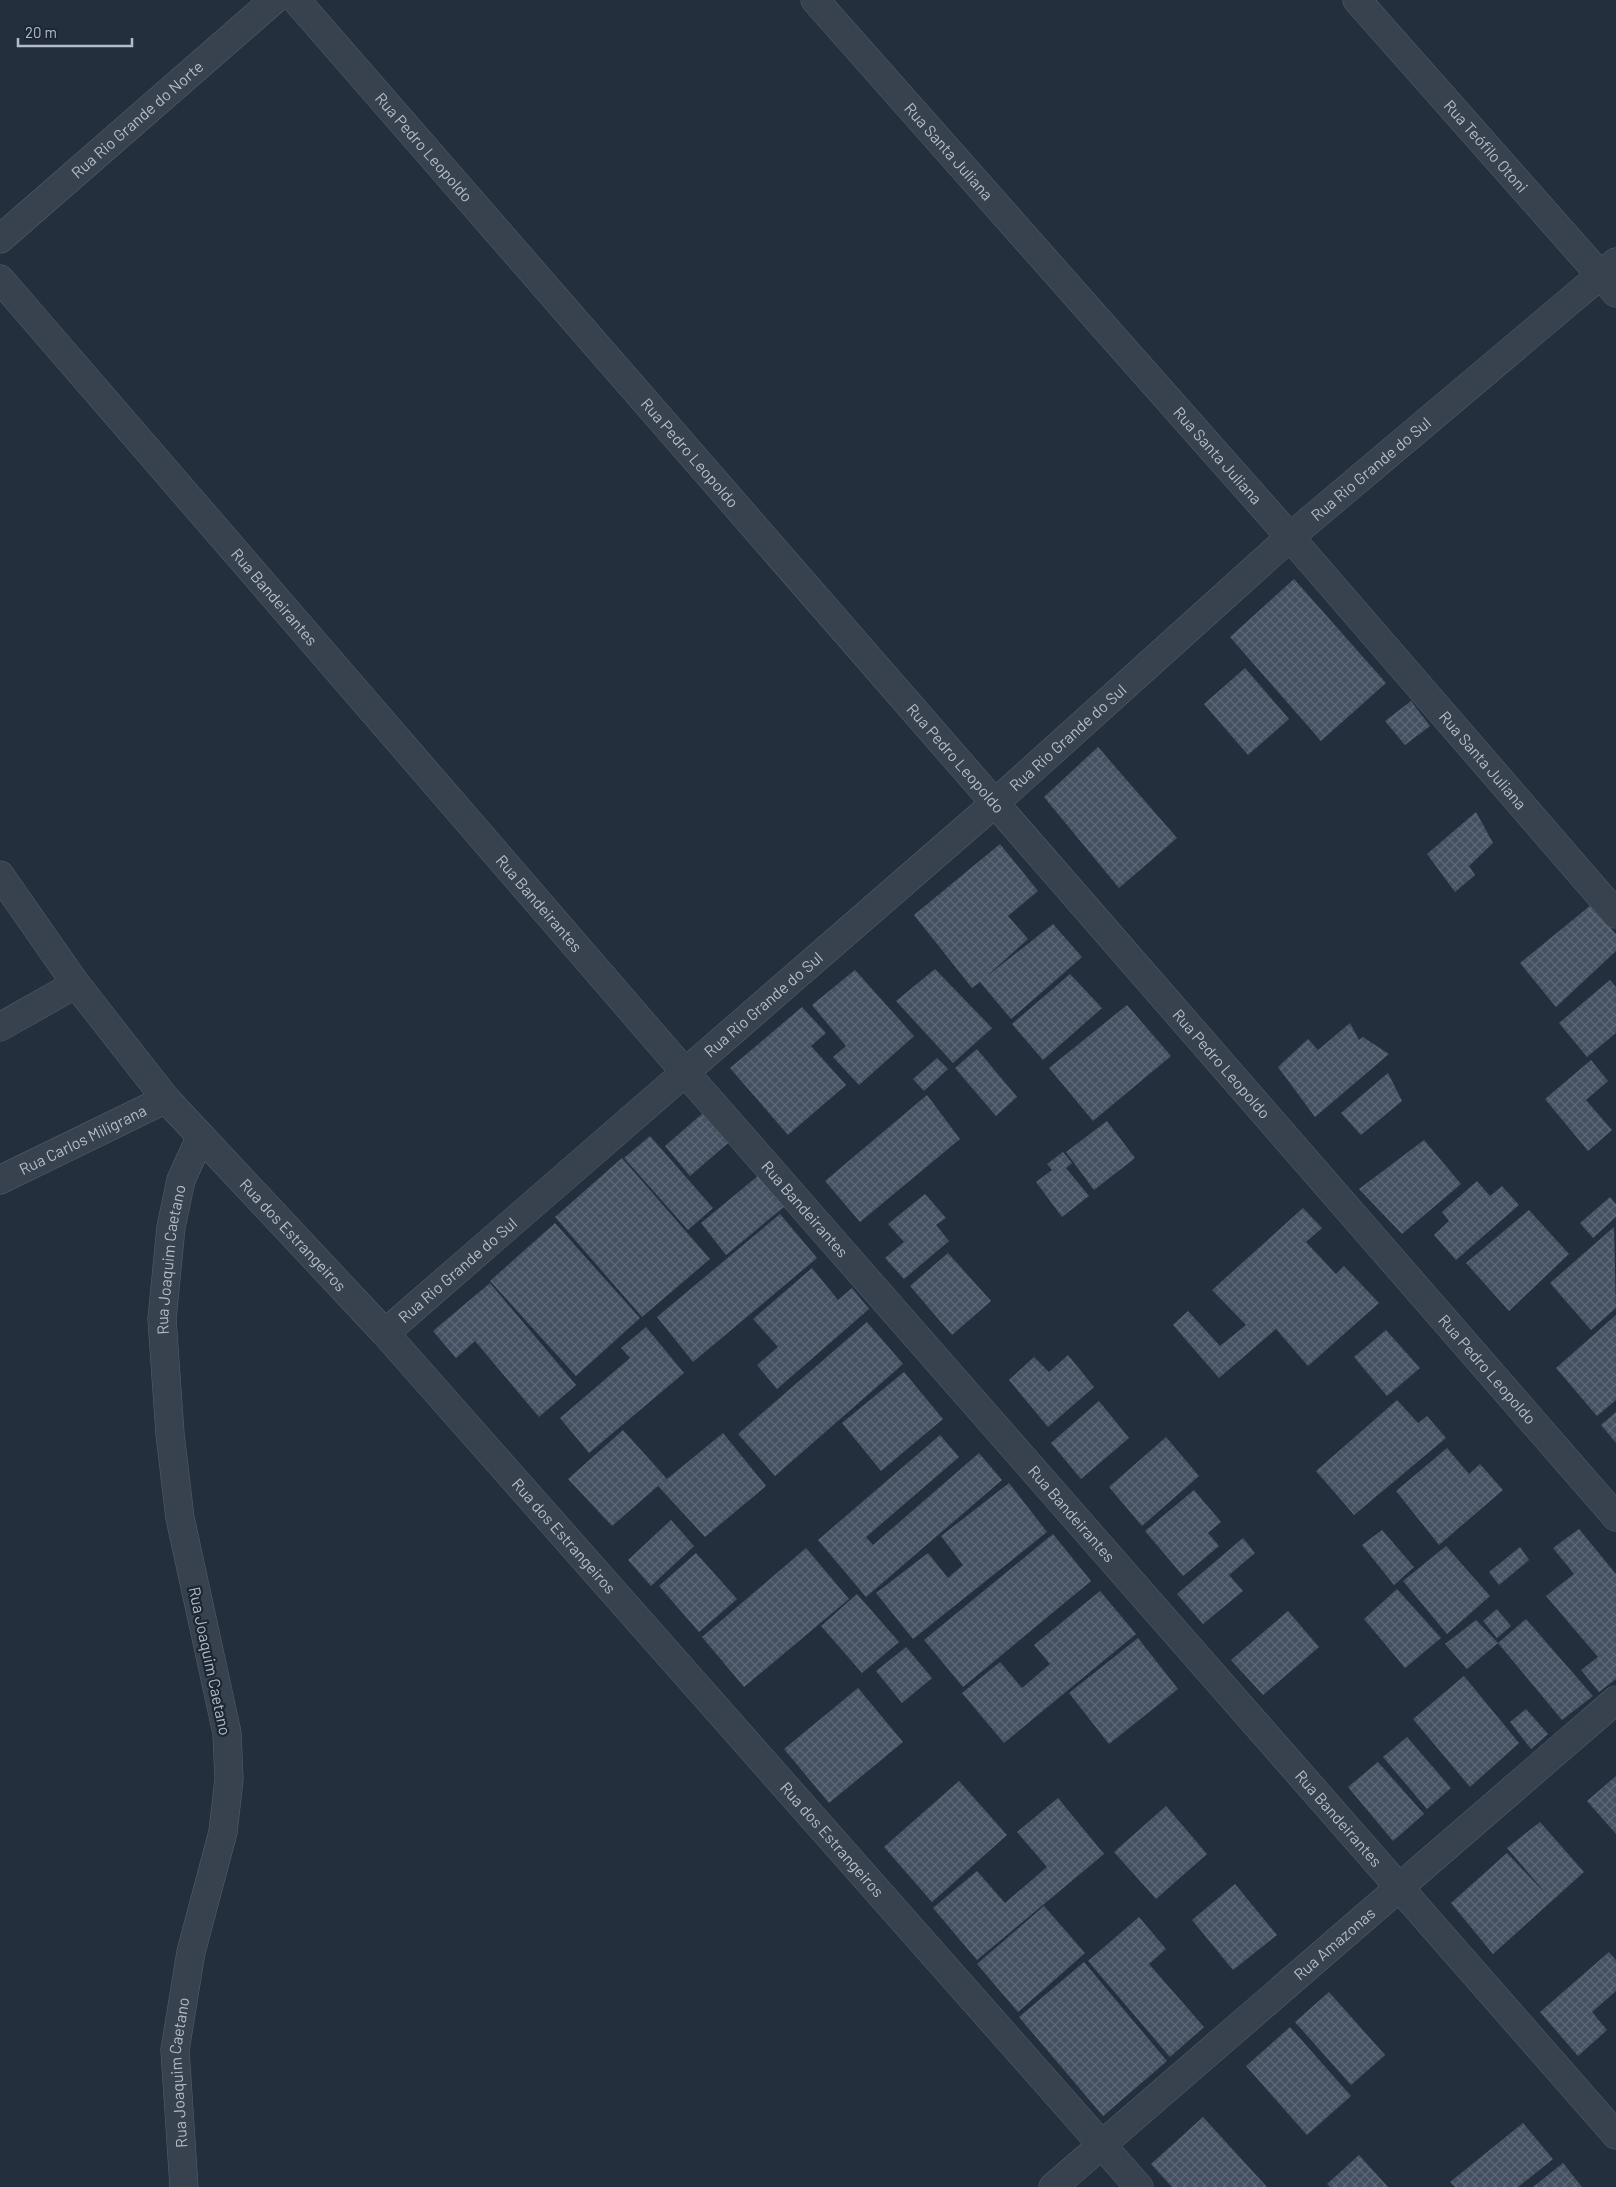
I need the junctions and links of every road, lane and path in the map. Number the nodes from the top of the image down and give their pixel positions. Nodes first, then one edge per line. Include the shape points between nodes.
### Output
1 (274, 0) edge
2 (296, 0) edge
3 (815, 0) edge
4 (1357, 0) edge
5 (0, 239) edge
6 (1611, 277) edge
7 (0, 279) edge
8 (1290, 537) junction
9 (994, 803) junction
10 (0, 875) edge
11 (1616, 914) edge
12 (76, 984) junction
13 (0, 1028) edge
14 (684, 1071) junction
15 (166, 1099) junction
16 (201, 1136) junction
17 (0, 1180) edge
18 (385, 1333) junction
19 (1616, 1517) edge
20 (1616, 1700) edge
21 (1400, 1888) junction
22 (1616, 2135) edge
23 (1102, 2144) junction
24 (184, 2187) edge
25 (1053, 2187) edge
26 (1139, 2187) edge

1 - 5 street, Rua Rio Grande do Norte
2 - 9 street, Rua Pedro Leopoldo
3 - 8 street, Rua Santa Juliana
4 - 6 street, Rua Teófilo Otoni
6 - 8 street, Rua Rio Grande do Sul
7 - 14 street, Rua Bandeirantes
8 - 9 street, Rua Rio Grande do Sul
8 - 11 street, Rua Santa Juliana
9 - 14 street, Rua Rio Grande do Sul
9 - 19 street, Rua Pedro Leopoldo
10 - 12 street, Rua dos Estrangeiros
12 - 13 street
12 - 15 street, Rua dos Estrangeiros
14 - 18 street, Rua Rio Grande do Sul
14 - 21 street, Rua Bandeirantes
15 - 16 street, Rua dos Estrangeiros
15 - 17 street, Rua Carlos Miligrana
16 - 18 street, Rua dos Estrangeiros
16 - 24 street, Rua Joaquim Caetano via 181,1180 171,1227 162,1318 180,1518 227,1733 229,1779 223,1832 191,1952 175,2050
18 - 23 street, Rua dos Estrangeiros
20 - 21 street, Rua Amazonas
21 - 22 street, Rua Bandeirantes
21 - 23 street, Rua Amazonas
23 - 25 street, Rua Amazonas
23 - 26 street, Rua dos Estrangeiros

